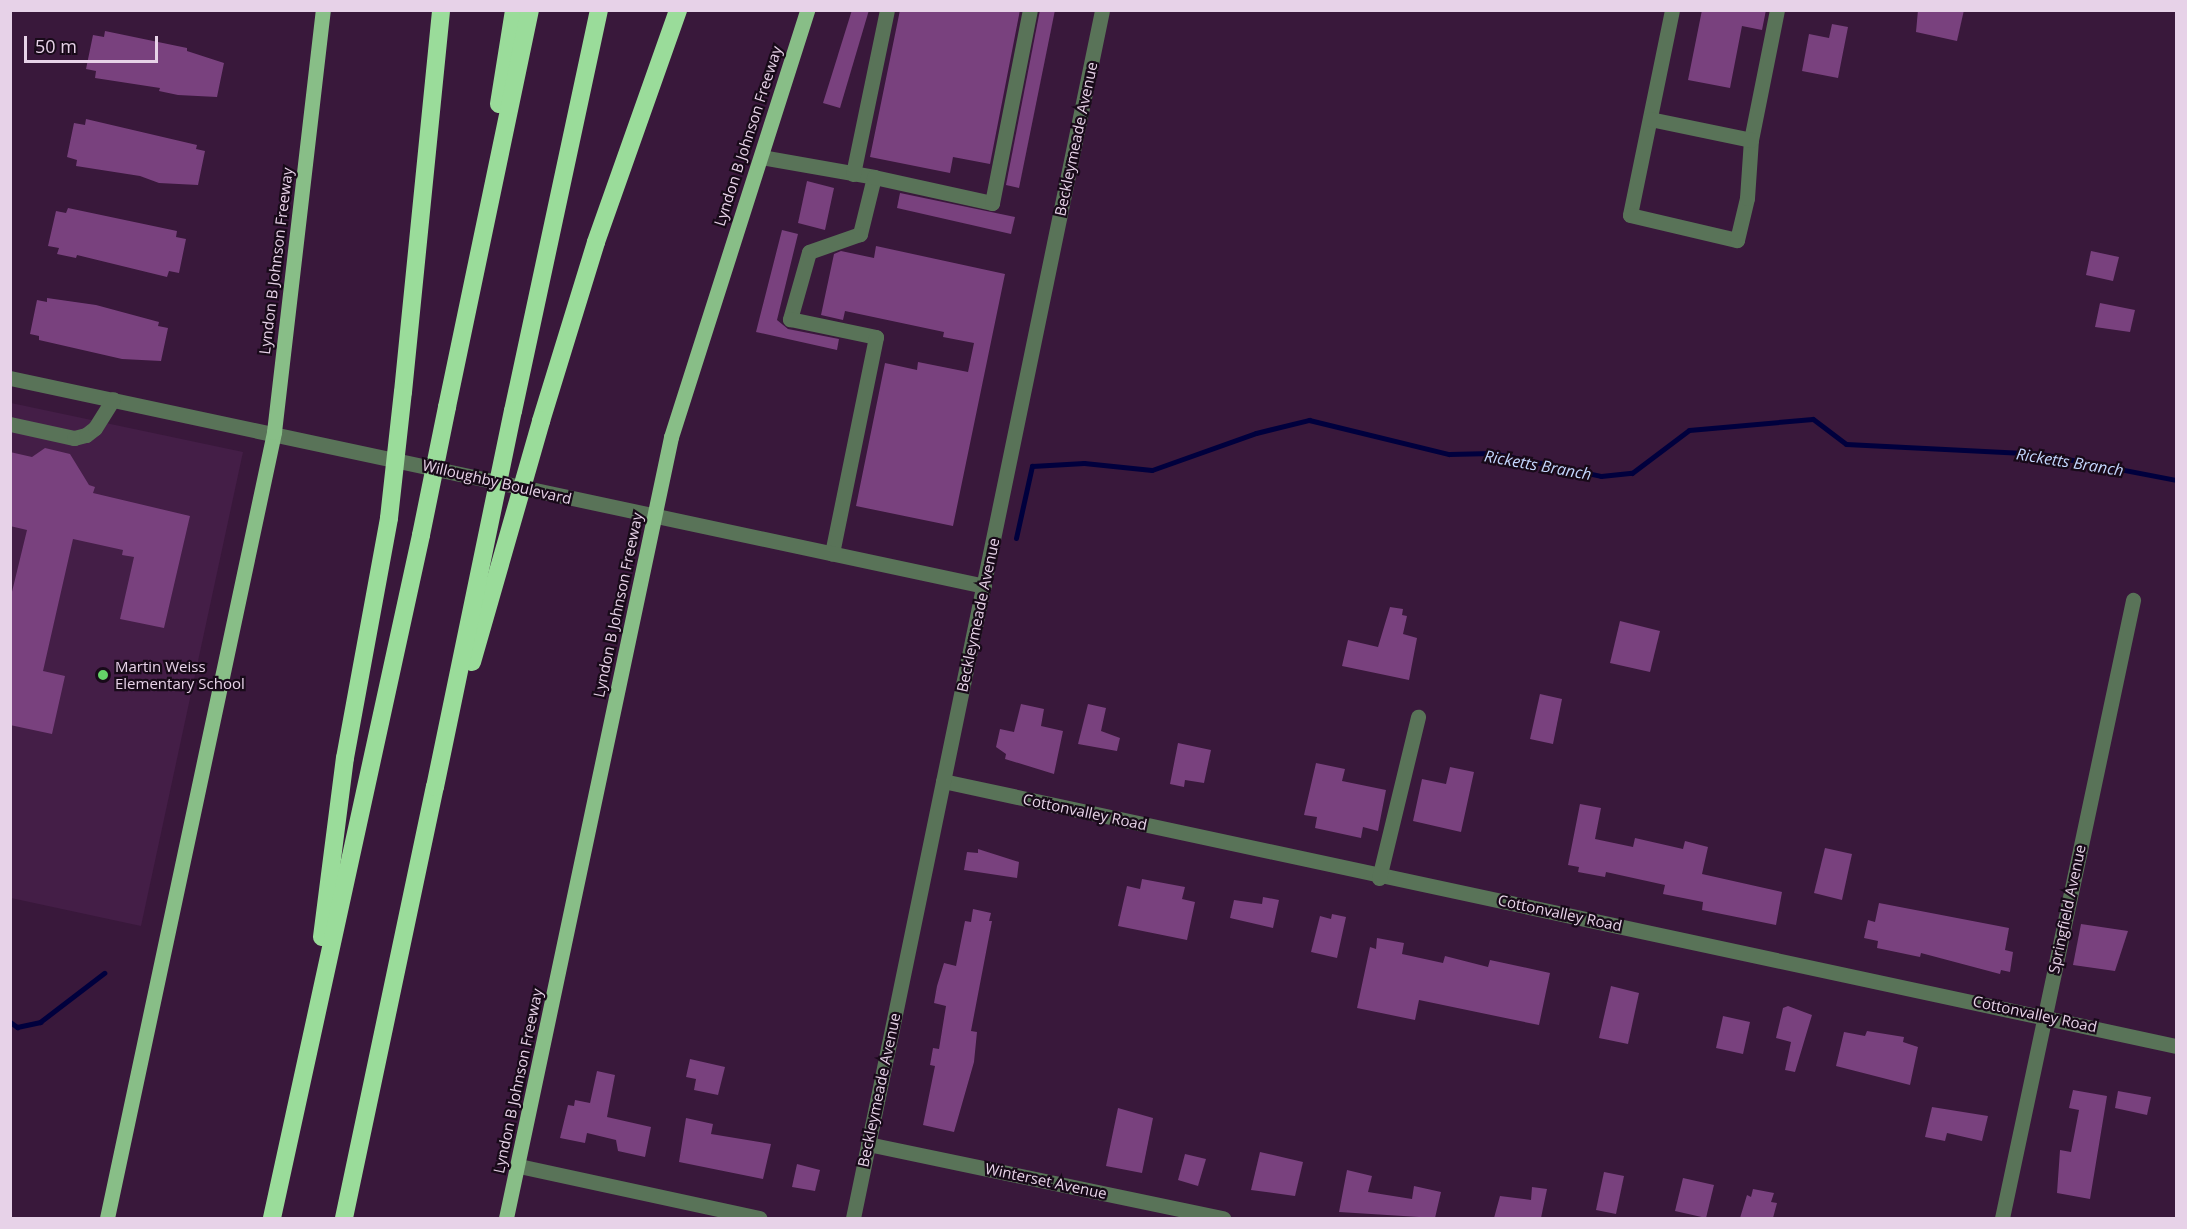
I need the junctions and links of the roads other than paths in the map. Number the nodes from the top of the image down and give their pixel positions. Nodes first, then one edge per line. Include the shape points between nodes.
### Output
1 (323, 10) edge
2 (441, 10) edge
3 (513, 10) edge
4 (530, 10) edge
5 (599, 10) edge
6 (678, 10) edge
7 (807, 10) edge
8 (887, 10) edge
9 (1030, 10) edge
10 (1102, 10) edge
11 (1672, 10) edge
12 (1777, 10) edge
13 (1650, 118) junction
14 (1751, 140) junction
15 (761, 157) junction
16 (853, 174) junction
17 (874, 177) junction
18 (467, 311) junction
19 (10, 378) edge
20 (113, 399) junction
21 (10, 424) edge
22 (274, 432) junction
23 (655, 517) junction
24 (832, 554) junction
25 (984, 586) junction
26 (2133, 600) dead end
27 (1418, 717) dead end
28 (944, 781) junction
29 (435, 787) junction
30 (1379, 878) junction
31 (2044, 1015) junction
32 (2176, 1046) edge
33 (307, 1057) junction
34 (868, 1144) junction
35 (519, 1166) junction
36 (107, 1218) edge
37 (272, 1218) edge
38 (344, 1218) edge
39 (506, 1218) edge
40 (759, 1218) edge
41 (853, 1218) edge
42 (1223, 1218) edge
43 (2002, 1218) edge

1 - 22 main road, Lyndon B Johnson Freeway
2 - 33 highway, bridge via 388,518 345,758
3 - 18 highway
4 - 18 highway
5 - 29 highway, bridge
6 - 29 highway, bridge via 603,221
7 - 15 main road, Lyndon B Johnson Freeway
8 - 16 street
9 - 17 street via 992,203
10 - 25 street, Beckleymeade Avenue
11 - 13 street
12 - 14 street
13 - 14 street
13 - 14 street via 1630,215 1737,240 1747,198
15 - 16 street
15 - 23 main road, Lyndon B Johnson Freeway via 671,437
16 - 17 street
17 - 24 street via 860,234 809,252 790,319 876,337
18 - 33 highway, bridge
19 - 20 street, Willoughby Boulevard
20 - 21 street via 95,428 74,438
20 - 22 street, Willoughby Boulevard
22 - 23 street, Willoughby Boulevard
22 - 36 main road, Lyndon B Johnson Freeway
23 - 24 street, Willoughby Boulevard
23 - 35 main road, Lyndon B Johnson Freeway
24 - 25 street, Willoughby Boulevard
25 - 28 street, Beckleymeade Avenue
26 - 31 street, Springfield Avenue
27 - 30 street
28 - 30 street, Cottonvalley Road
28 - 34 street, Beckleymeade Avenue
29 - 38 highway
30 - 31 street, Cottonvalley Road
31 - 32 street, Cottonvalley Road
31 - 43 street, Springfield Avenue
33 - 37 highway
34 - 41 street, Beckleymeade Avenue
34 - 42 street, Winterset Avenue
35 - 39 main road, Lyndon B Johnson Freeway
35 - 40 street

